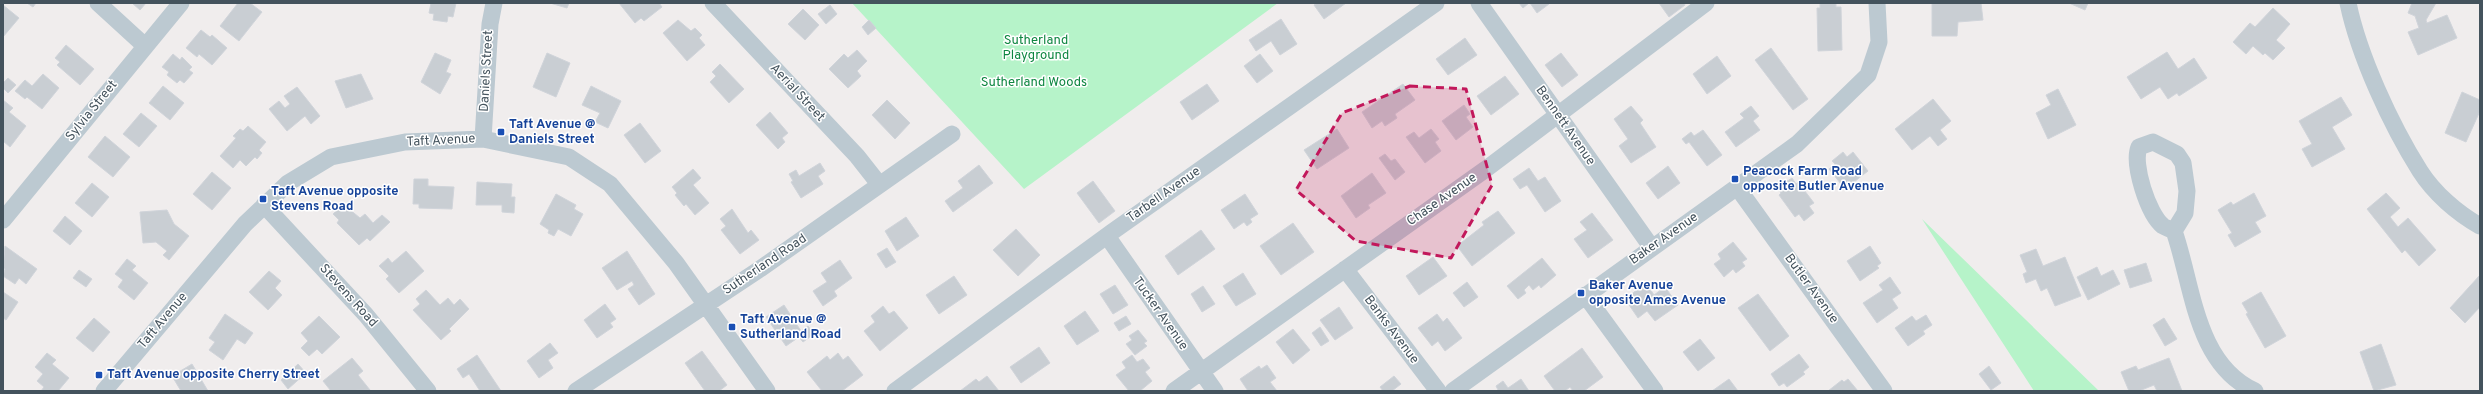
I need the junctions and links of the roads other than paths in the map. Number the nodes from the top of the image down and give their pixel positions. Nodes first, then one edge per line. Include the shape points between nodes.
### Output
1 (98, 3) edge
2 (181, 3) edge
3 (494, 3) edge
4 (714, 3) edge
5 (1436, 3) edge
6 (1479, 3) edge
7 (1706, 3) edge
8 (1877, 3) edge
9 (2348, 3) edge
10 (145, 46) junction
11 (1558, 114) junction
12 (952, 134) dead end
13 (483, 139) junction
14 (879, 184) junction
15 (1737, 187) junction
16 (264, 205) junction
17 (3, 220) edge
18 (2480, 226) edge
19 (2174, 231) junction
20 (1106, 236) junction
21 (1652, 248) junction
22 (1345, 269) junction
23 (1584, 295) junction
24 (706, 305) junction
25 (1201, 371) junction
26 (587, 388) edge
27 (104, 391) edge
28 (428, 391) edge
29 (768, 391) edge
30 (895, 391) edge
31 (1174, 391) edge
32 (1215, 391) edge
33 (1438, 391) edge
34 (1453, 391) edge
35 (1655, 391) edge
36 (1884, 391) edge
37 (2254, 391) edge

1 - 10 street
2 - 10 street, Sylvia Street
3 - 13 street, Daniels Street via 490,24
4 - 14 street, Aerial Street via 857,156
5 - 20 street, Tarbell Avenue
6 - 11 street, Bennett Avenue
7 - 11 street, Chase Avenue
8 - 15 street, Baker Avenue via 1879,42 1868,75 1797,144
9 - 18 street via 2375,84 2420,172 2449,204
10 - 17 street, Sylvia Street
11 - 21 street, Bennett Avenue
11 - 22 street, Chase Avenue
12 - 14 street, Sutherland Road
13 - 16 street, Taft Avenue via 405,142 331,157 288,183
13 - 24 street, Taft Avenue via 569,157 610,184 676,263
14 - 24 street, Sutherland Road via 834,218
15 - 21 street, Baker Avenue
15 - 36 street, Butler Avenue
16 - 27 street, Taft Avenue
16 - 28 street, Stevens Road via 366,315
19 - 19 street via 2185,213 2187,191 2183,163 2177,154 2153,142 2139,147 2136,155 2137,171 2157,218 2162,225
19 - 37 street via 2196,311 2211,351 2225,371
20 - 25 street, Tucker Avenue
20 - 30 street, Tarbell Avenue
21 - 23 street, Baker Avenue
22 - 25 street, Chase Avenue
22 - 33 street, Banks Avenue
23 - 34 street, Baker Avenue
23 - 35 street
24 - 26 street, Sutherland Road
24 - 29 street, Taft Avenue
25 - 31 street, Chase Avenue
25 - 32 street, Tucker Avenue

